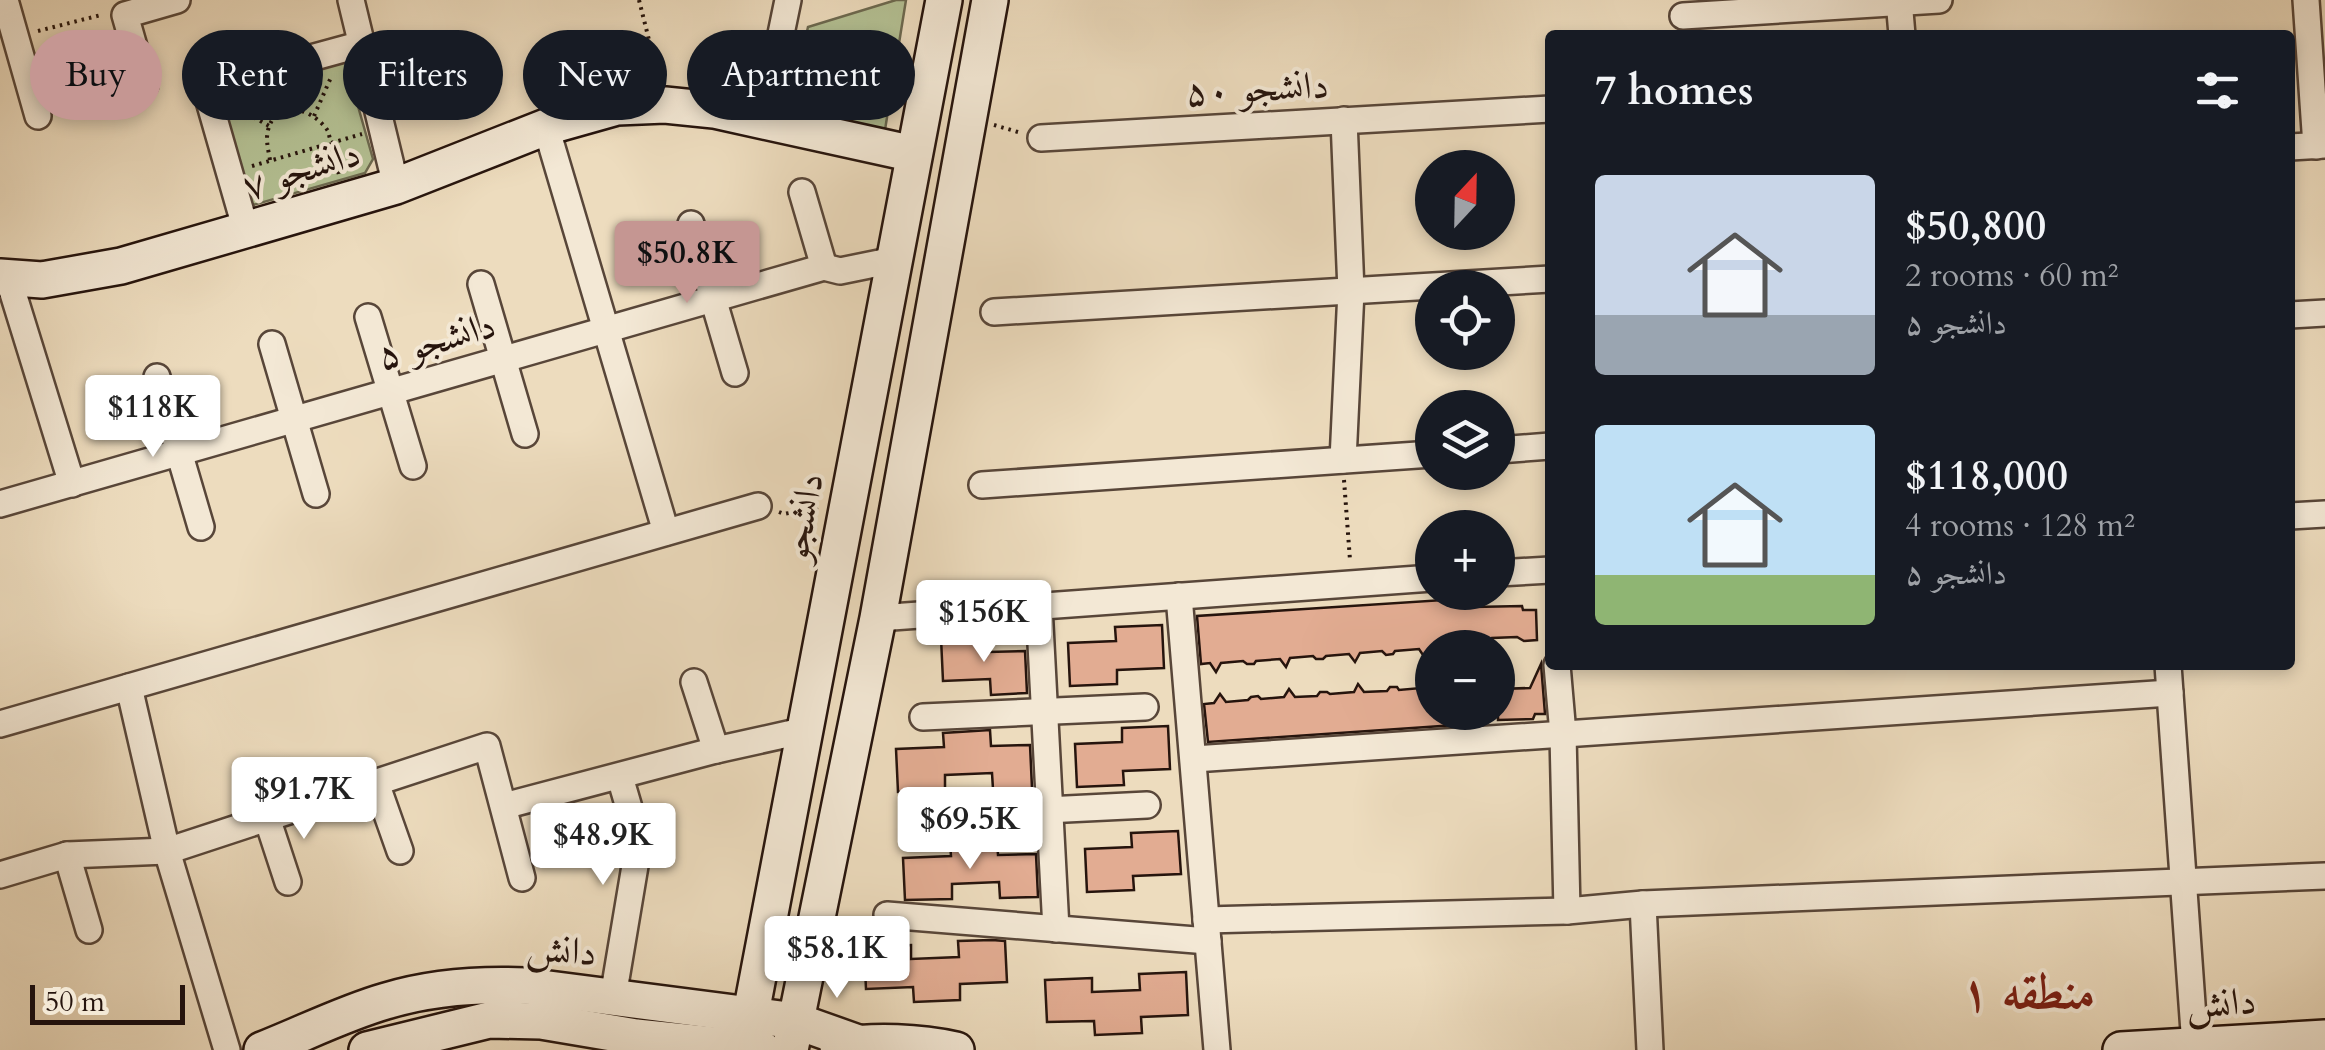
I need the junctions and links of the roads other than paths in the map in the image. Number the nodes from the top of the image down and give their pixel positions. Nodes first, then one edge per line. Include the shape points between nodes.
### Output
1 (5, 0) edge
2 (177, 0) edge
3 (352, 0) edge
4 (788, 0) edge
5 (944, 0) edge
6 (990, 0) edge
7 (1939, 0) edge
8 (2306, 0) edge
9 (1900, 1) edge
10 (1683, 17) edge
11 (129, 30) edge
12 (353, 30) edge
13 (782, 30) edge
14 (1902, 30) edge
15 (9, 48) edge
16 (343, 49) edge
17 (30, 97) edge
18 (687, 107) edge
19 (1545, 109) edge
20 (378, 120) edge
21 (763, 120) edge
22 (1344, 120) junction
23 (546, 127) junction
24 (1040, 138) road end
25 (2321, 146) edge
26 (2295, 148) edge
27 (914, 154) junction
28 (396, 186) junction
29 (802, 192) dead end
30 (691, 224) dead end
31 (246, 230) junction
32 (894, 260) junction
33 (824, 267) junction
34 (4, 277) edge
35 (1545, 279) edge
36 (481, 284) dead end
37 (1351, 291) junction
38 (713, 299) junction
39 (994, 312) dead end
40 (2324, 313) edge
41 (368, 316) dead end
42 (2295, 316) edge
43 (2325, 328) edge
44 (606, 330) junction
45 (272, 344) dead end
46 (503, 360) junction
47 (735, 374) dead end
48 (157, 377) dead end
49 (870, 389) junction
50 (390, 392) junction
51 (920, 392) junction
52 (294, 420) junction
53 (525, 434) dead end
54 (859, 444) junction
55 (1545, 446) edge
56 (1515, 449) edge
57 (179, 453) junction
58 (1415, 455) edge
59 (908, 457) junction
60 (1342, 460) junction
61 (412, 466) dead end
62 (72, 484) junction
63 (982, 485) dead end
64 (316, 494) dead end
65 (0, 504) edge
66 (758, 506) road end
67 (2325, 514) edge
68 (2295, 516) edge
69 (201, 527) dead end
70 (666, 532) junction
71 (1545, 571) edge
72 (1515, 572) edge
73 (1415, 579) edge
74 (1179, 596) junction
75 (1039, 606) junction
76 (878, 618) junction
77 (1558, 670) edge
78 (2168, 670) edge
79 (694, 682) dead end
80 (128, 687) junction
81 (2170, 693) junction
82 (1145, 707) dead end
83 (1045, 712) junction
84 (922, 717) dead end
85 (0, 724) edge
86 (806, 730) junction
87 (1563, 734) junction
88 (716, 750) junction
89 (1194, 759) junction
90 (620, 777) junction
91 (376, 783) junction
92 (504, 806) junction
93 (1147, 806) dead end
94 (1050, 810) junction
95 (925, 816) dead end
96 (268, 818) junction
97 (167, 851) junction
98 (400, 851) dead end
99 (67, 856) junction
100 (0, 874) edge
101 (2325, 876) edge
102 (522, 878) dead end
103 (288, 882) dead end
104 (2184, 883) junction
105 (1642, 904) junction
106 (1567, 911) junction
107 (887, 915) dead end
108 (1056, 929) junction
109 (89, 930) dead end
110 (1207, 931) junction
111 (612, 997) junction
112 (2325, 1038) edge
113 (799, 1040) edge
114 (750, 1041) edge
115 (2195, 1046) junction
116 (226, 1050) edge
117 (262, 1050) edge
118 (368, 1050) edge
119 (956, 1050) edge
120 (1217, 1050) edge
121 (1650, 1050) edge
122 (2121, 1050) edge

1 - 15 street
2 - 11 street via 125,15
3 - 12 street
4 - 13 street
5 - 27 main road, دانشجو
6 - 51 main road
7 - 9 street
8 - 25 street
9 - 10 street
9 - 14 street
15 - 17 street
16 - 31 street via 204,87
18 - 23 main road, دانشجو ۷ via 617,107
19 - 22 street, دانشجو ۵۰
20 - 28 street
21 - 27 main road, دانشجو ۷
22 - 24 street, دانشجو ۵۰
22 - 37 street
23 - 28 main road, دانشجو ۷
23 - 44 street
25 - 26 street
27 - 32 main road, دانشجو
28 - 31 main road, دانشجو ۷
29 - 33 street
30 - 38 street
31 - 34 main road, دانشجو ۷ via 121,266 42,280
32 - 33 street, دانشجو ۵ via 840,271
32 - 49 main road, دانشجو
33 - 38 street, دانشجو ۵
34 - 62 street
35 - 37 street
36 - 46 street
37 - 39 street
37 - 60 street
38 - 44 street, دانشجو ۵
38 - 47 street
40 - 42 street
40 - 43 street
41 - 50 street
44 - 46 street, دانشجو ۵
44 - 70 street
45 - 52 street
46 - 50 street, دانشجو ۵
46 - 53 street
48 - 57 street
49 - 51 main road via 894,406
49 - 54 main road, دانشجو
50 - 52 street, دانشجو ۵
50 - 61 street
51 - 59 main road
52 - 57 street, دانشجو ۵
52 - 64 street
54 - 59 main road via 885,434
54 - 86 main road, دانشجو
55 - 56 street
57 - 62 street, دانشجو ۵
57 - 69 street
58 - 60 street
59 - 76 main road
60 - 63 street
62 - 65 street, دانشجو ۵
66 - 70 street
67 - 68 street
70 - 80 street
71 - 72 street
73 - 74 street
74 - 75 street
74 - 89 street
75 - 76 street
75 - 83 street
76 - 113 main road
77 - 87 street
78 - 81 street
79 - 88 street
80 - 85 street
80 - 97 street
81 - 87 street
81 - 104 street
82 - 83 street
83 - 84 street
83 - 94 street
86 - 88 street
86 - 114 main road, دانشجو
87 - 89 street
87 - 106 street
88 - 90 street
89 - 110 street
90 - 92 street
90 - 111 street via 639,842
91 - 92 street via 487,746
91 - 96 street
91 - 98 street
92 - 102 street
93 - 94 street
94 - 95 street
94 - 108 street
96 - 97 street
96 - 103 street
97 - 99 street
97 - 116 street
99 - 100 street
99 - 109 street
101 - 104 street
104 - 105 street
104 - 115 street
105 - 106 street
105 - 121 street
106 - 110 street
107 - 108 street
108 - 110 street
110 - 120 street
111 - 114 main road, دانش
111 - 117 main road, دانش via 482,984 432,990 384,1001
112 - 115 main road, دانش
113 - 114 main road, دانش
113 - 119 main road, دانش
114 - 118 main road, دانش via 636,1037 489,1020
115 - 122 main road, دانش

